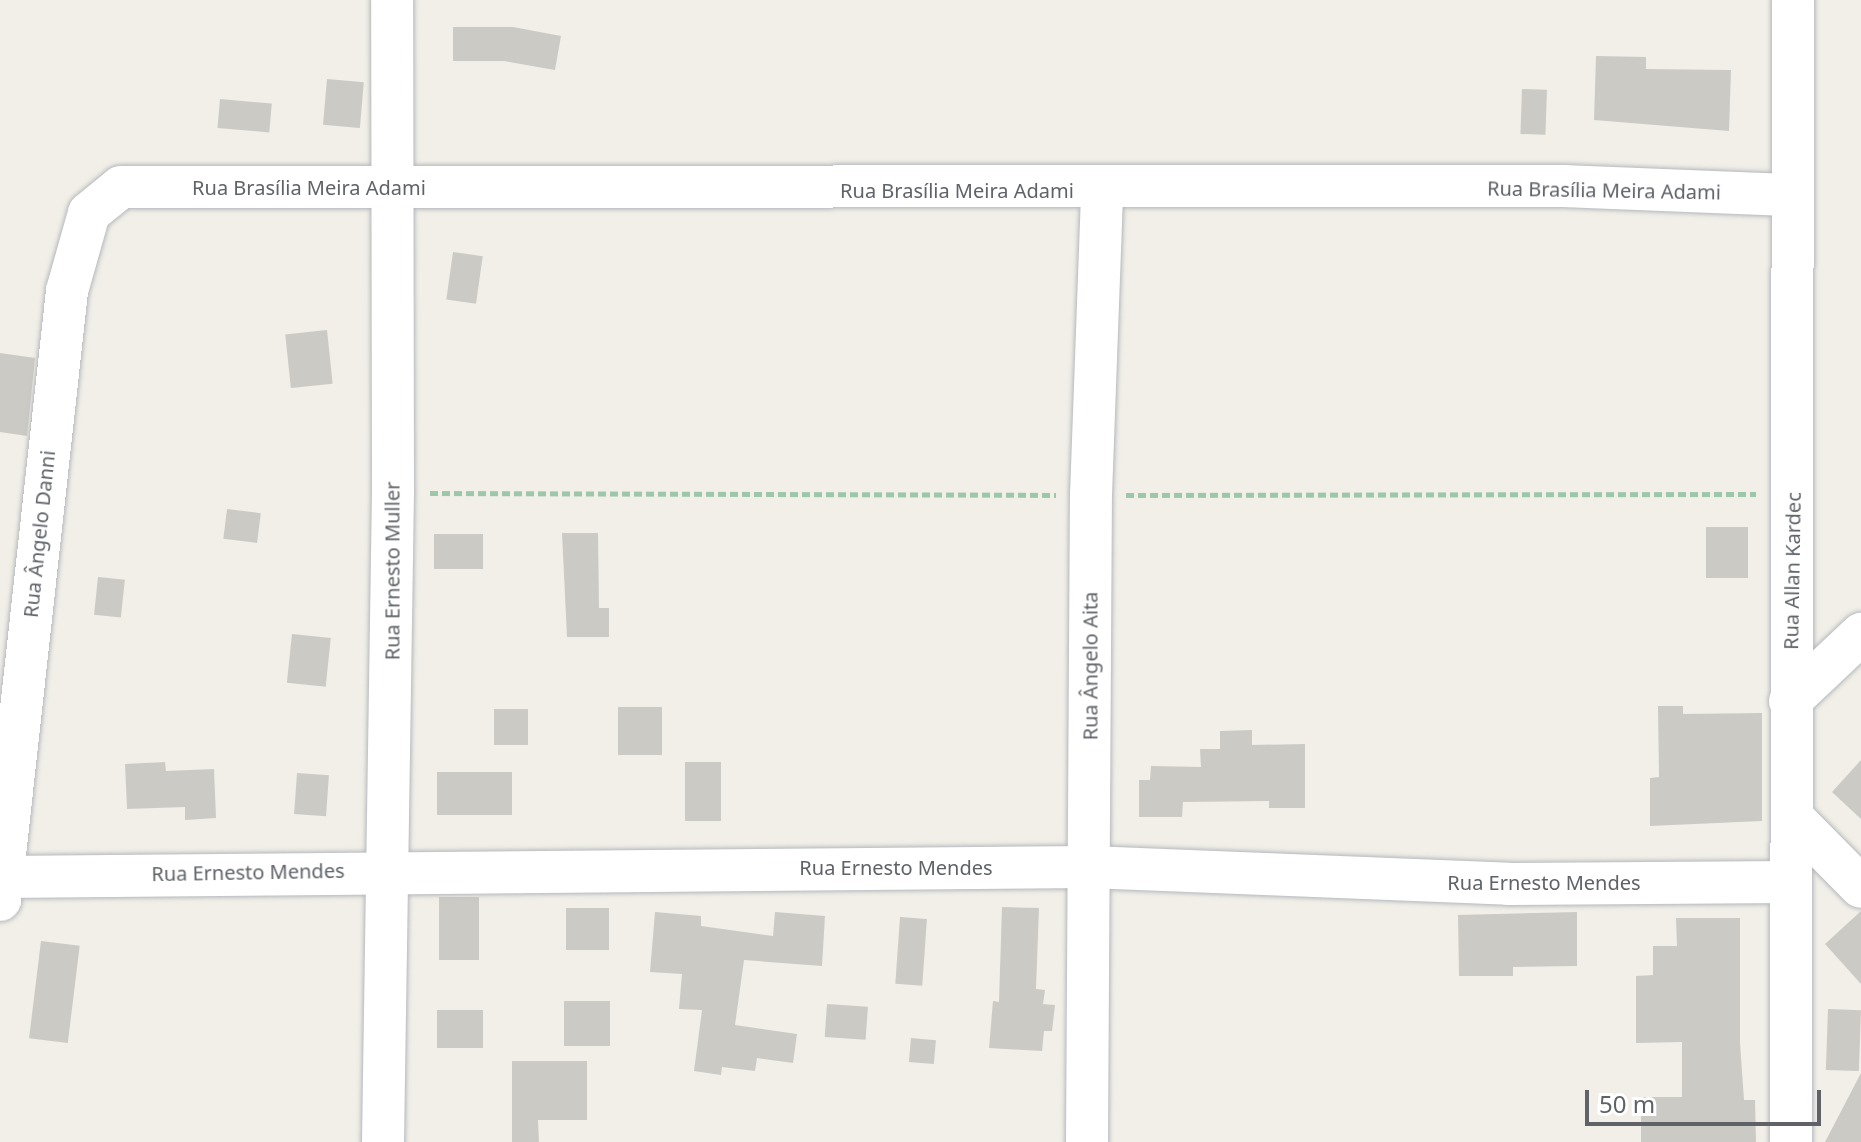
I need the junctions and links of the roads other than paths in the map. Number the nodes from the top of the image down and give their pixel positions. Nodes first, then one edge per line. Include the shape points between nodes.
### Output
1 (392, 0) edge
2 (1793, 0) edge
3 (389, 186) junction
4 (121, 187) joint
5 (1102, 190) junction
6 (1792, 195) junction
7 (1861, 634) edge
8 (1790, 701) junction
9 (1792, 817) junction
10 (1089, 867) junction
11 (389, 870) junction
12 (1790, 882) junction
13 (1861, 887) edge
14 (1, 888) edge
15 (383, 1142) edge
16 (1087, 1142) edge
17 (1791, 1142) edge

1 - 3 street, Rua Ernesto Muller
2 - 6 street, Rua Allan Kardec
3 - 4 street, Rua Brasília Meira Adami
3 - 5 street, Rua Brasília Meira Adami
3 - 11 street, Rua Ernesto Muller
4 - 14 street, Rua Ângelo Danni via 89,213 67,291
5 - 6 street, Rua Brasília Meira Adami via 1565,186
5 - 10 street, Rua Ângelo Aita via 1091,495
6 - 8 street, Rua Allan Kardec
7 - 8 street
8 - 9 street, Rua Allan Kardec
9 - 12 street, Rua Allan Kardec
9 - 13 street
10 - 11 street, Rua Ernesto Mendes
10 - 12 street, Rua Ernesto Mendes via 1509,884
10 - 16 street, Rua Ângelo Aita
11 - 14 street, Rua Ernesto Mendes
11 - 15 street, Rua Ernesto Muller
12 - 17 street, Rua Allan Kardec

